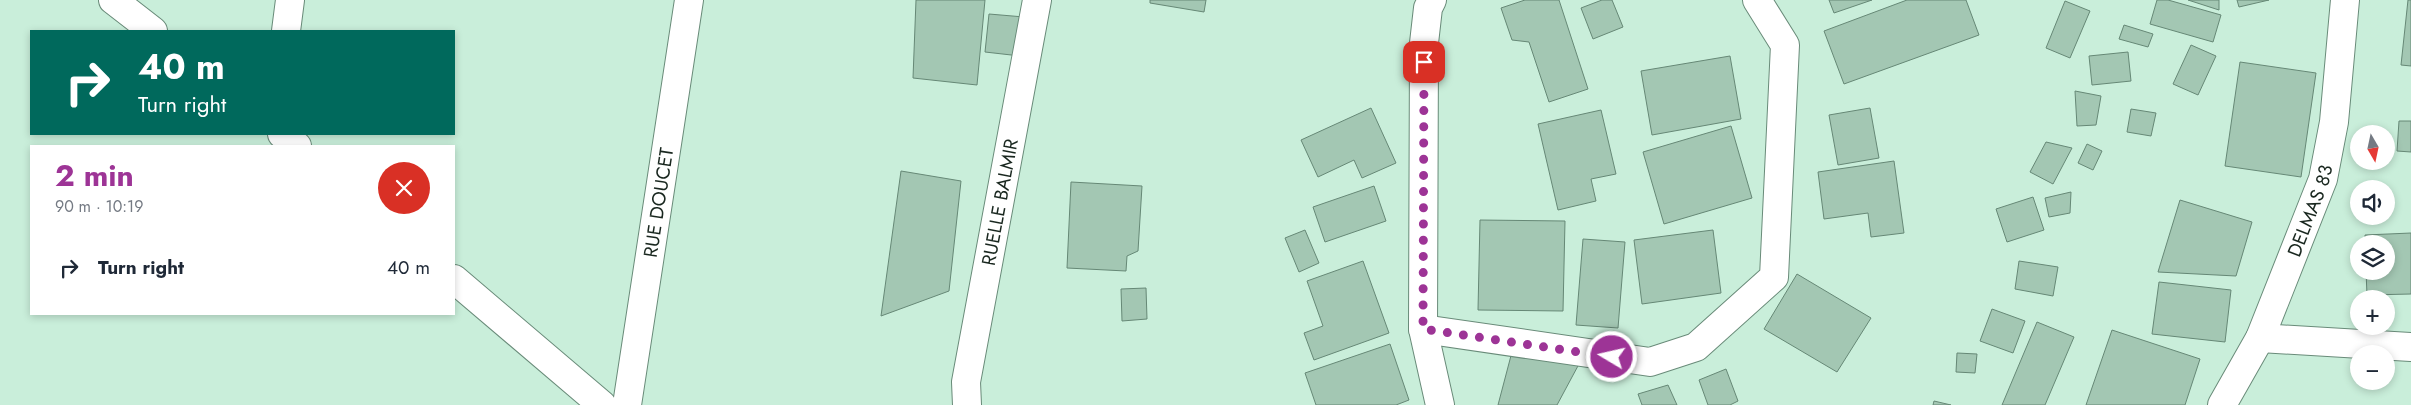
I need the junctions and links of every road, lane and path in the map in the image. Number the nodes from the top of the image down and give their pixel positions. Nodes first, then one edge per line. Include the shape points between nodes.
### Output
1 (113, 0) edge
2 (290, 0) edge
3 (689, 0) edge
4 (1037, 0) edge
5 (1432, 0) edge
6 (1756, 0) edge
7 (2345, 0) edge
8 (151, 30) edge
9 (286, 30) edge
10 (283, 135) edge
11 (295, 145) edge
12 (455, 280) edge
13 (1423, 329) junction
14 (2260, 338) junction
15 (2411, 347) edge
16 (602, 405) edge
17 (627, 405) edge
18 (967, 405) edge
19 (1440, 405) edge
20 (2222, 405) edge

1 - 8 street
2 - 9 street
3 - 17 street, RUE DOUCET
4 - 18 street, RUELLE BALMIR via 966,382
5 - 13 street via 1424,43
6 - 13 street via 1786,45 1774,277 1696,347 1650,362
7 - 14 street, DELMAS 83 via 2334,122 2323,179
10 - 11 street
12 - 16 street
13 - 19 street
14 - 15 street
14 - 20 street, DELMAS 83

